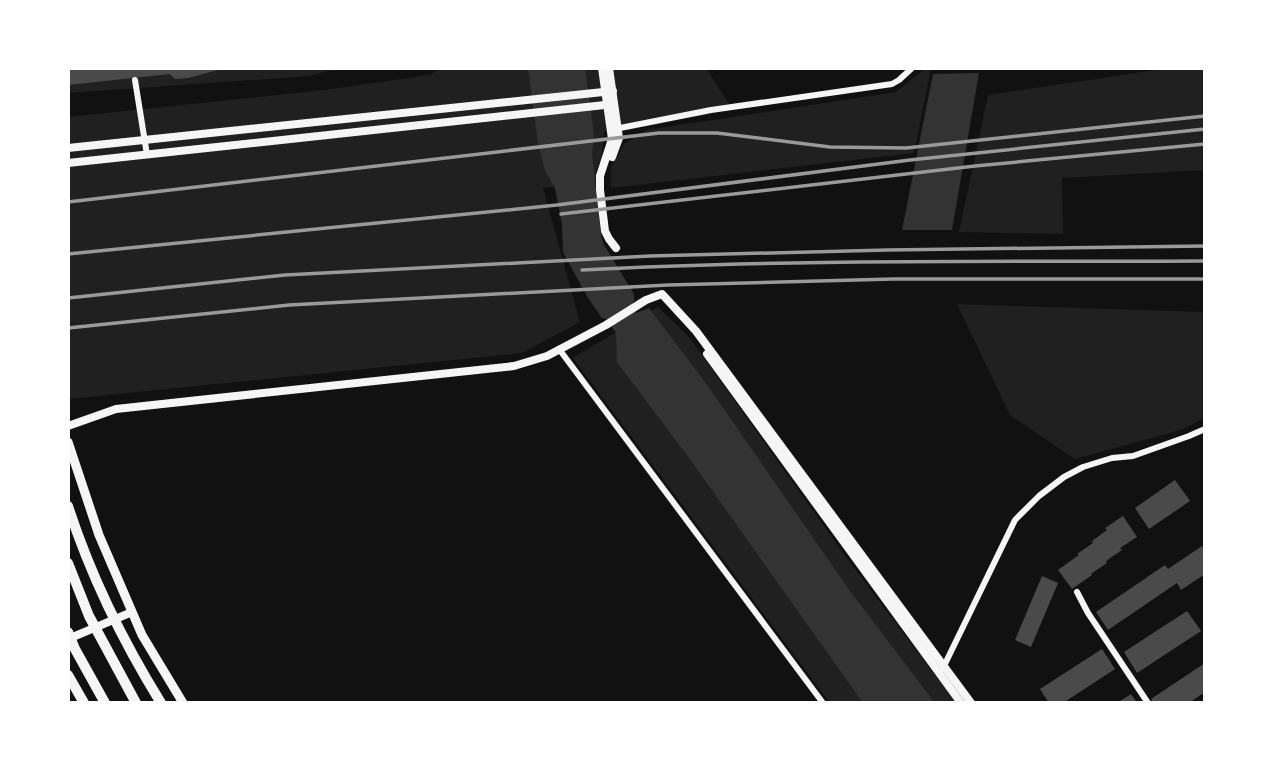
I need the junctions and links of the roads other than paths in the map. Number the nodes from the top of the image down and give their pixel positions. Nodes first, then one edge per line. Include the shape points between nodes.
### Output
1 (603, 68) edge
2 (608, 68) edge
3 (912, 68) edge
4 (135, 80) dead end
5 (606, 92) junction
6 (607, 104) junction
7 (615, 129) junction
8 (145, 140) junction
9 (68, 148) edge
10 (147, 155) junction
11 (68, 163) edge
12 (604, 190) dead end
13 (608, 219) dead end
14 (559, 349) junction
15 (68, 426) edge
16 (1205, 429) edge
17 (68, 442) edge
18 (68, 506) edge
19 (68, 563) edge
20 (1077, 592) dead end
21 (132, 612) junction
22 (68, 632) edge
23 (68, 639) edge
24 (942, 670) junction
25 (68, 675) edge
26 (84, 703) edge
27 (105, 703) edge
28 (136, 703) edge
29 (161, 703) edge
30 (183, 703) edge
31 (822, 703) edge
32 (961, 703) edge
33 (971, 703) edge
34 (1148, 703) edge

1 - 5 street
2 - 5 street
3 - 7 street via 892,84
4 - 8 street
5 - 6 street
5 - 8 street
6 - 7 street
6 - 10 street
7 - 12 street via 619,138 604,177
7 - 13 street via 600,183 605,231 619,248
8 - 9 street
8 - 10 street
10 - 11 street
14 - 15 street via 514,366 116,409
14 - 24 street via 660,295
14 - 31 street
16 - 24 street via 1133,456 1083,467 1039,496 1015,520
17 - 21 main road
18 - 29 highway via 107,607
19 - 28 highway via 89,616
20 - 34 street
21 - 23 street
21 - 30 main road
22 - 27 highway
24 - 32 street
24 - 33 street
25 - 26 highway

